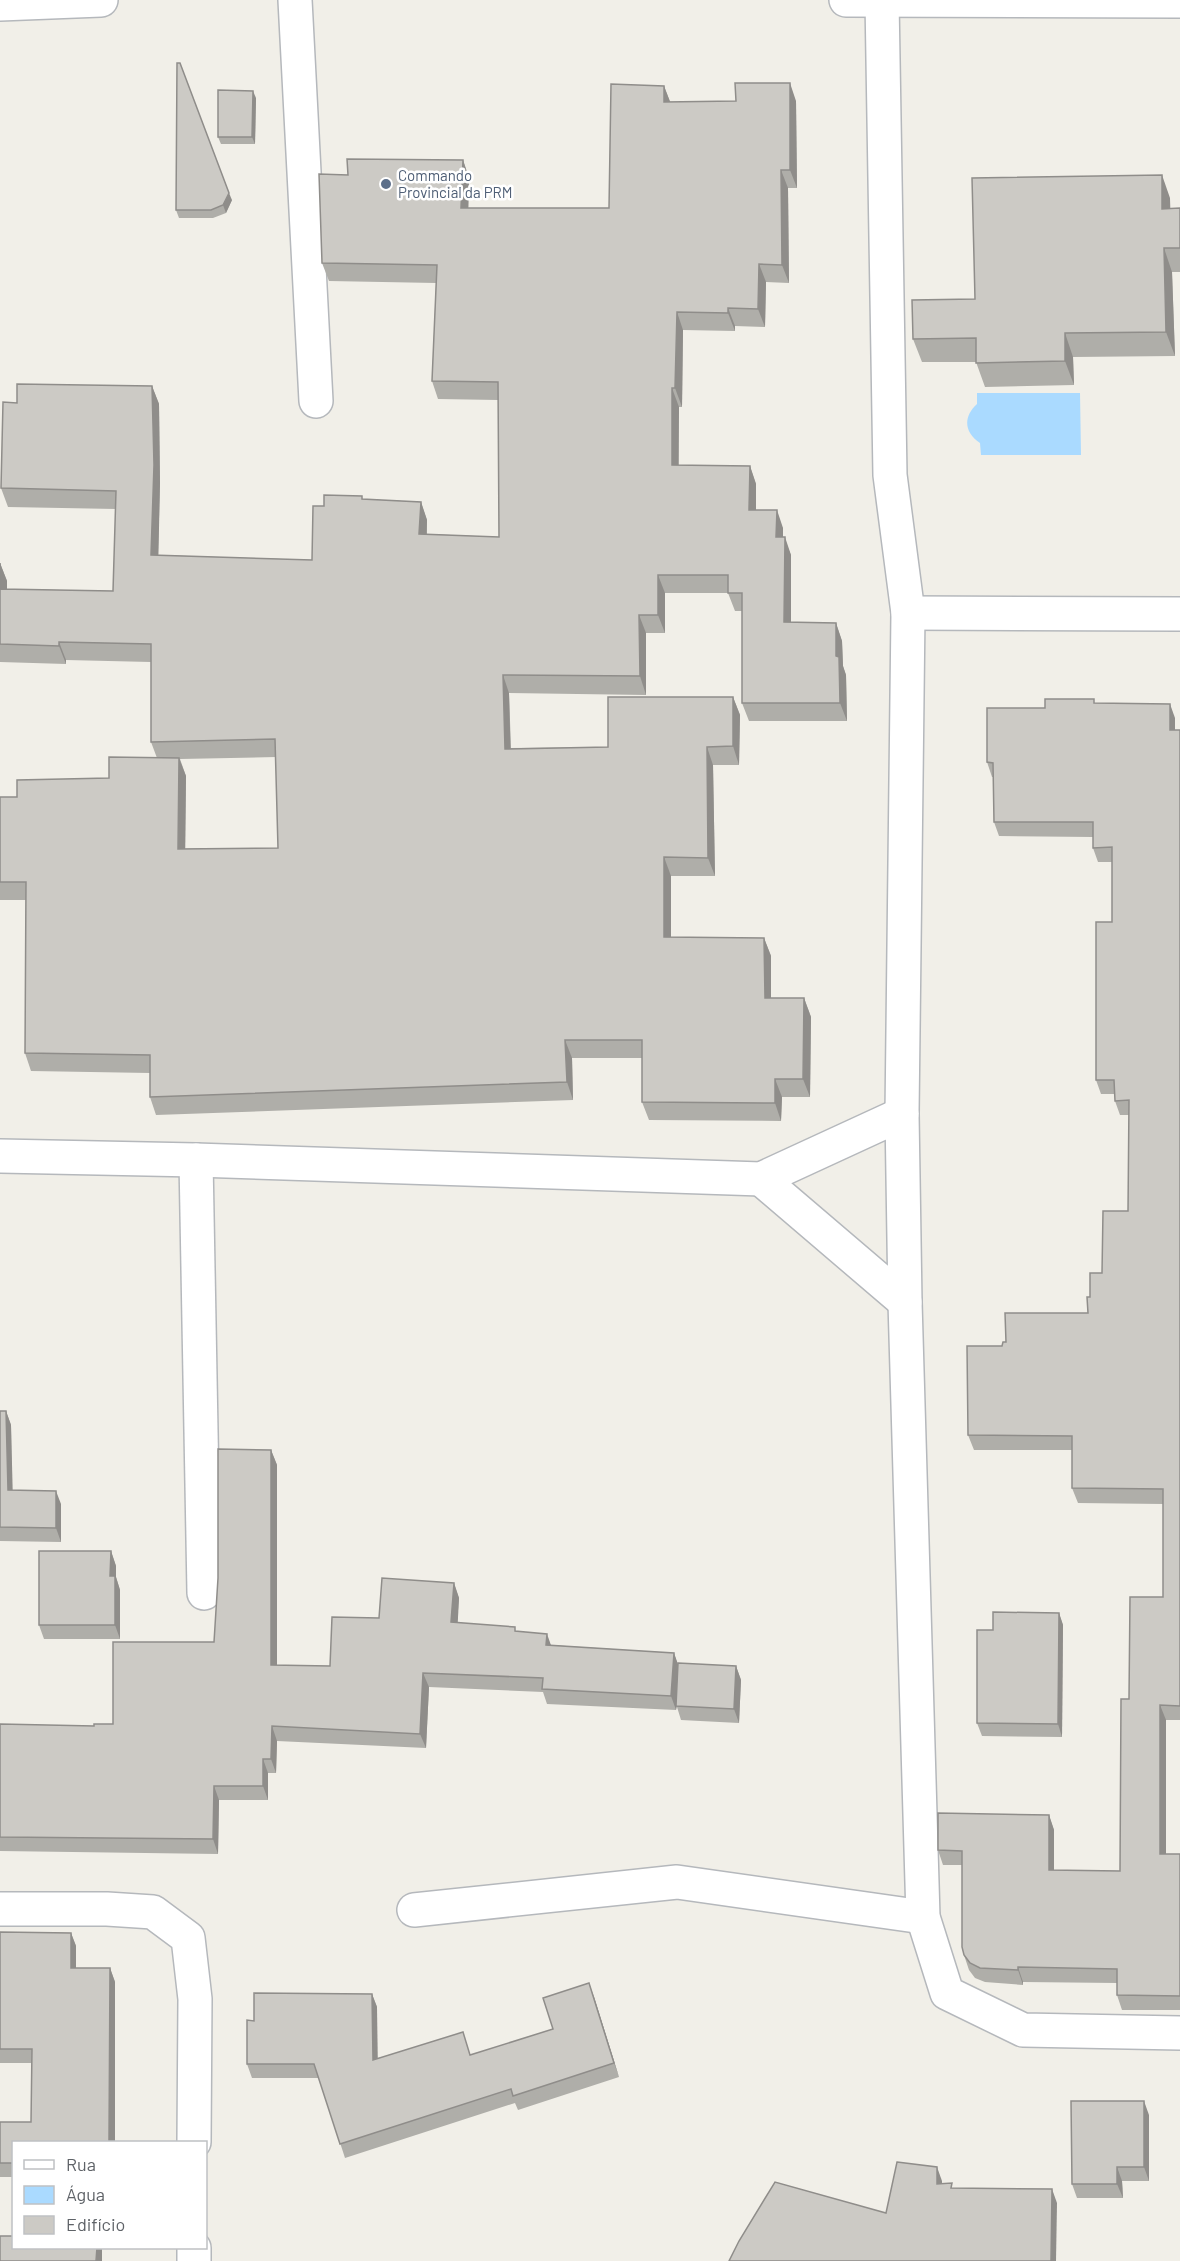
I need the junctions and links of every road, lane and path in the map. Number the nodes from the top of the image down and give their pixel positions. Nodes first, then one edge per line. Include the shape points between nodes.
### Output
1 (101, 0) edge
2 (295, 0) edge
3 (846, 0) edge
4 (882, 0) edge
5 (1180, 1) edge
6 (0, 4) edge
7 (316, 401) dead end
8 (908, 613) junction
9 (1180, 614) edge
10 (902, 1114) junction
11 (0, 1156) edge
12 (196, 1160) junction
13 (761, 1179) junction
14 (905, 1302) junction
15 (204, 1593) dead end
16 (0, 1909) edge
17 (414, 1910) dead end
18 (923, 1917) junction
19 (1180, 2033) edge
20 (194, 2141) edge

1 - 6 street
2 - 7 street
3 - 4 street
4 - 5 street
4 - 8 street via 890,475
8 - 9 street
8 - 10 street
10 - 13 street
10 - 14 street
11 - 12 street
12 - 13 street
12 - 15 street
13 - 14 street
14 - 18 street
16 - 20 street via 107,1908 153,1912 188,1938 195,1999
17 - 18 street via 677,1882
18 - 19 street via 947,1993 1023,2030

